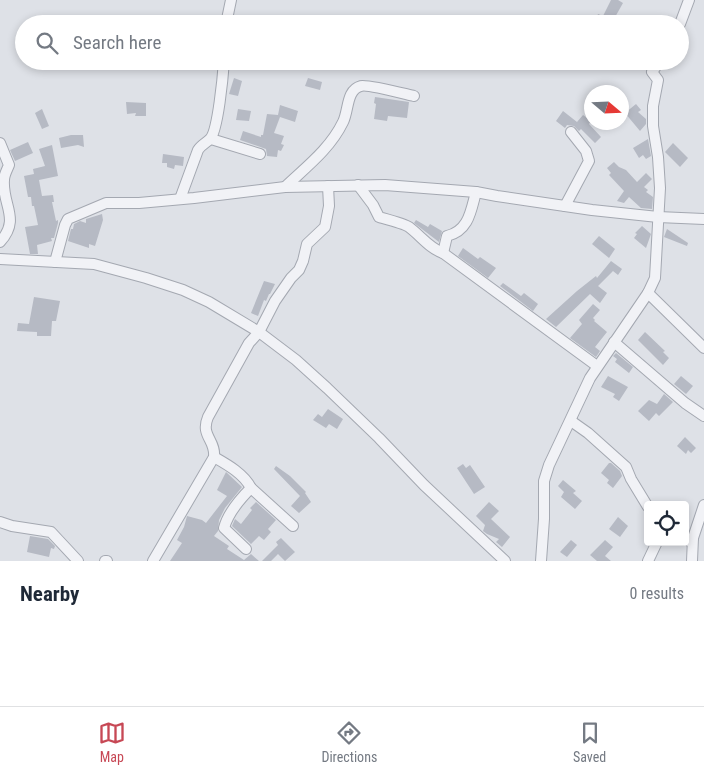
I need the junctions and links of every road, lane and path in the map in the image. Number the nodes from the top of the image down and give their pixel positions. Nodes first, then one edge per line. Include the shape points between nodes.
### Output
1 (231, 0) edge
2 (689, 0) edge
3 (228, 15) edge
4 (683, 15) edge
5 (223, 70) edge
6 (653, 70) edge
7 (414, 96) dead end
8 (571, 132) dead end
9 (211, 139) junction
10 (0, 143) edge
11 (260, 154) dead end
12 (358, 185) junction
13 (328, 186) junction
14 (285, 187) junction
15 (476, 192) junction
16 (180, 199) junction
17 (565, 206) junction
18 (658, 217) junction
19 (704, 219) edge
20 (0, 242) edge
21 (443, 253) junction
22 (0, 260) edge
23 (55, 262) junction
24 (648, 293) junction
25 (260, 332) junction
26 (614, 342) junction
27 (704, 348) edge
28 (597, 366) junction
29 (704, 416) edge
30 (570, 421) junction
31 (214, 458) junction
32 (251, 488) junction
33 (644, 501) edge
34 (704, 505) edge
35 (0, 522) edge
36 (293, 526) dead end
37 (689, 538) edge
38 (655, 546) edge
39 (246, 550) dead end
40 (78, 561) edge
41 (153, 561) edge
42 (506, 561) edge
43 (541, 561) edge
44 (648, 561) edge
45 (692, 561) edge

1 - 3 street
2 - 4 street
5 - 9 street via 221,100
6 - 18 street via 658,80 653,106 660,188
7 - 14 street via 363,85 355,89 350,96 345,119 331,144
8 - 17 street via 586,151 588,161
9 - 11 street
9 - 16 street via 198,150
10 - 20 street via 9,165 4,185 11,221
12 - 13 street
12 - 15 street via 385,184
12 - 21 street via 379,217 407,226 436,251
13 - 14 street
13 - 25 street via 325,227 307,244 299,270 275,300
14 - 16 street
15 - 17 street
15 - 21 street via 470,217 462,229 447,236
16 - 23 street via 106,203 71,217 65,225
17 - 18 street
18 - 19 street
18 - 24 street via 657,268
21 - 28 street
22 - 23 street
23 - 25 street via 94,264 183,290
24 - 26 street
24 - 27 street
25 - 31 street via 249,343 205,425 214,447
25 - 42 street via 327,388
26 - 28 street
26 - 29 street
28 - 30 street
30 - 33 street via 626,467
30 - 43 street via 544,481
31 - 32 street via 230,466
31 - 41 street
32 - 36 street
32 - 39 street via 224,528
34 - 37 street
35 - 40 street via 51,532
37 - 45 street
38 - 44 street

